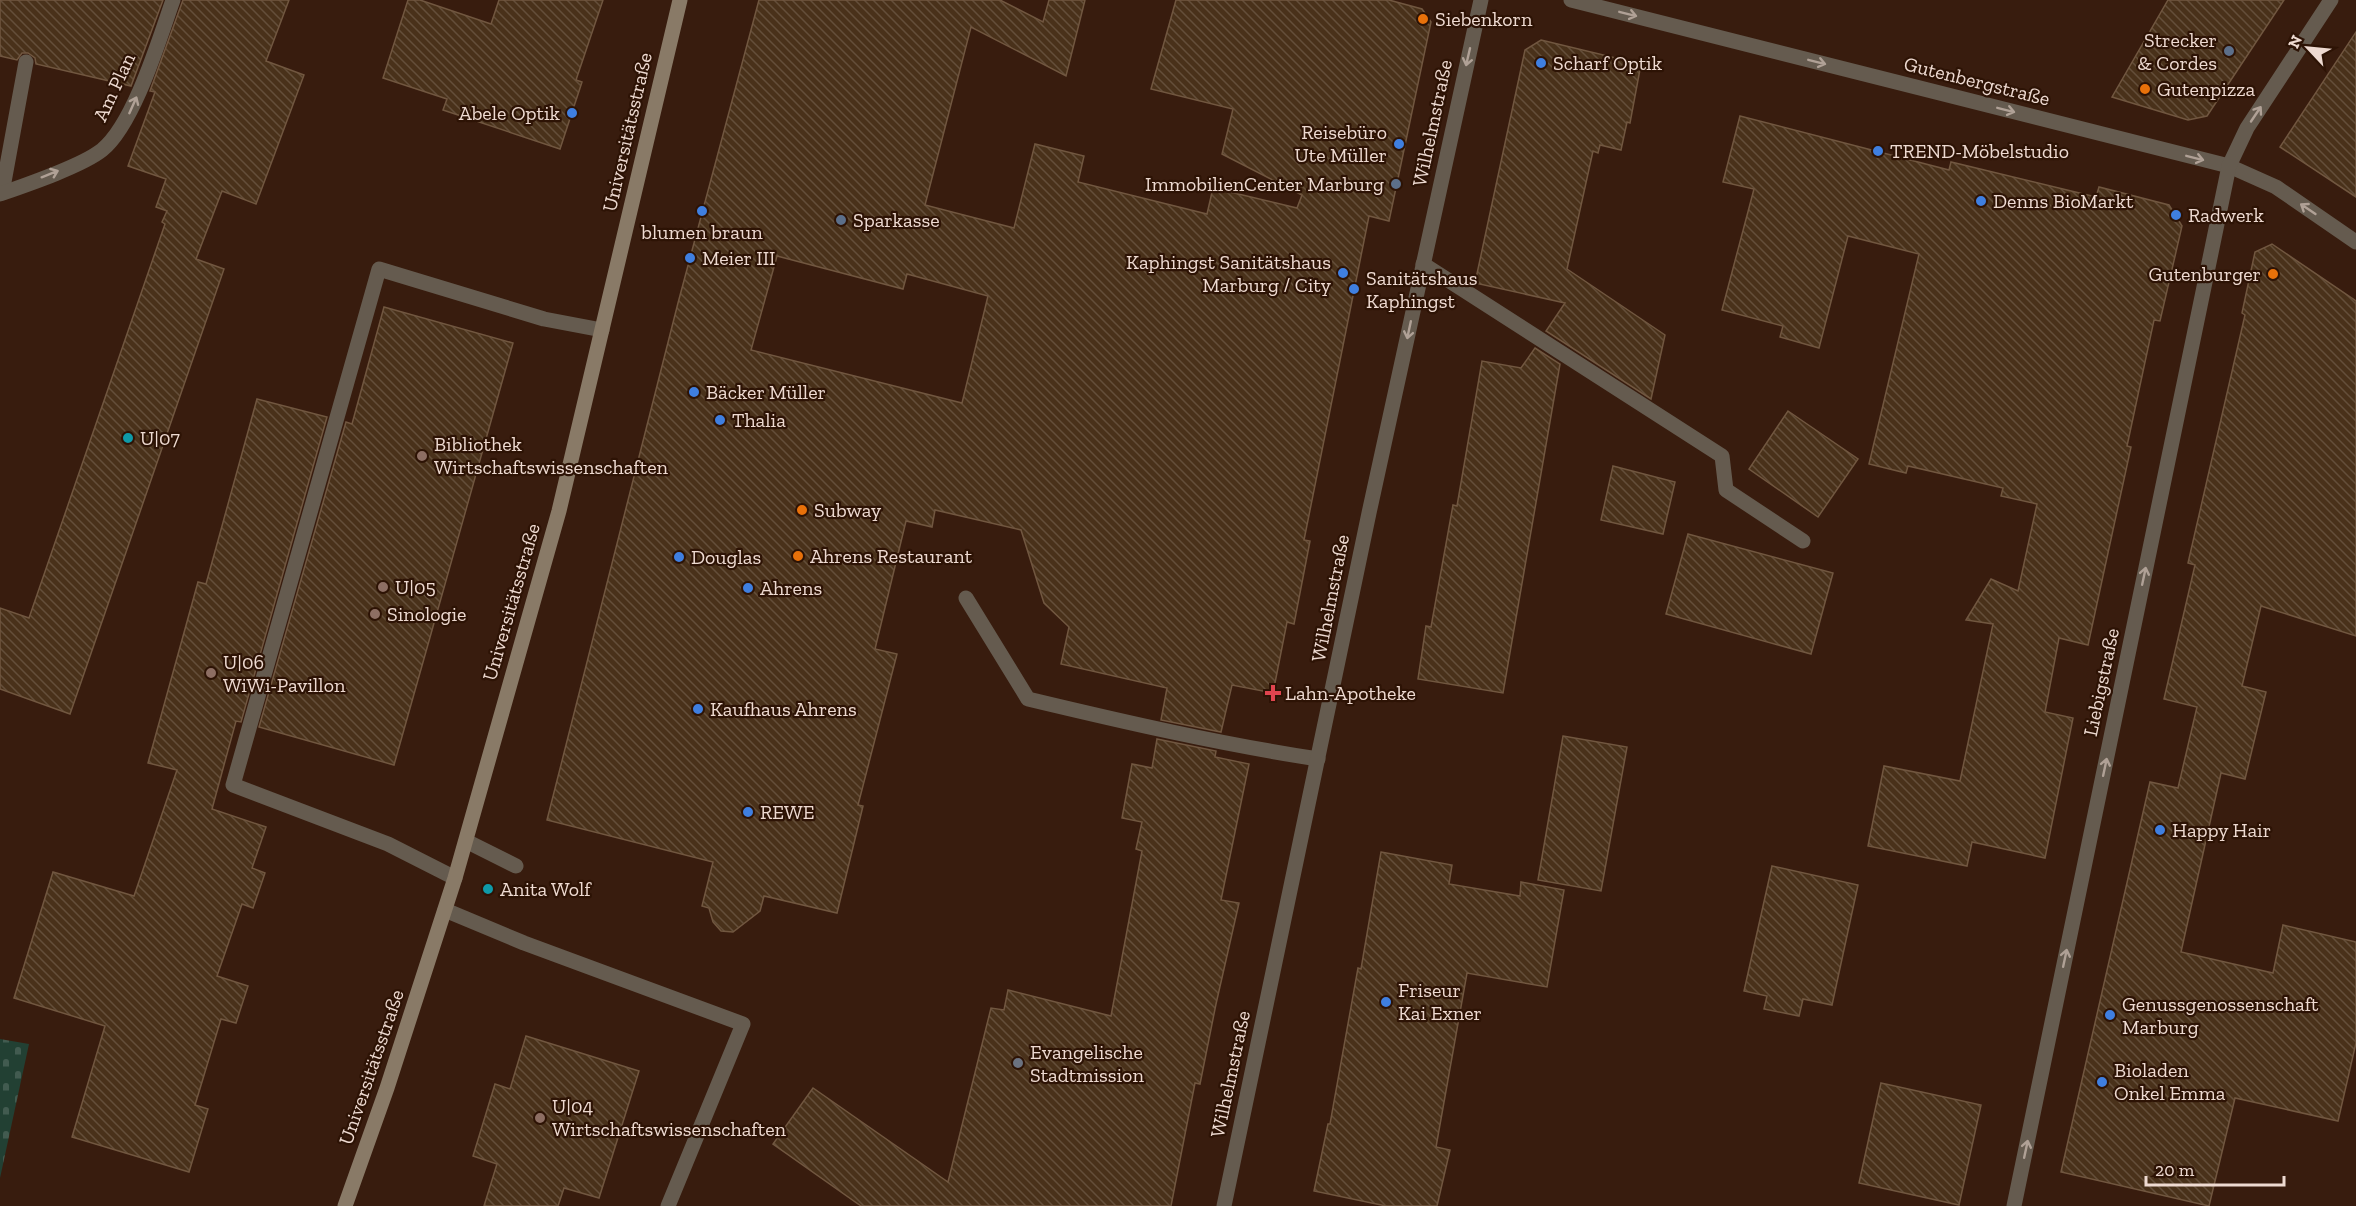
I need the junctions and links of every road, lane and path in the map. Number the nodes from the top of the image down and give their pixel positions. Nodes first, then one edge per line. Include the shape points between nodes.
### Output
1 (173, 0) edge
2 (680, 0) edge
3 (1481, 0) edge
4 (1571, 0) edge
5 (2331, 0) edge
6 (26, 62) dead end
7 (2229, 166) junction
8 (1, 194) edge
9 (2356, 242) edge
10 (1423, 264) junction
11 (602, 330) junction
12 (1803, 541) dead end
13 (966, 598) dead end
14 (1318, 759) junction
15 (466, 841) junction
16 (516, 866) dead end
17 (455, 878) junction
18 (445, 910) junction
19 (345, 1206) edge
20 (668, 1206) edge
21 (1224, 1206) edge
22 (2014, 1206) edge

8 -> 1 street, Am Plan via 75,164 111,142 133,106
2 - 11 main road, Universitätsstraße
3 -> 10 street, Wilhelmstraße
4 -> 7 street, Gutenbergstraße
7 -> 5 street, Liebigstraße via 2247,128
6 - 8 street
9 -> 7 street, Gutenbergstraße via 2276,187
22 -> 7 street, Liebigstraße
10 - 12 street via 1722,456 1726,490
10 -> 14 street, Wilhelmstraße
11 - 15 main road, Universitätsstraße via 559,512
11 - 17 street via 544,319 379,269 233,785 388,844
13 - 14 street via 1028,699 1261,751
14 - 21 street, Wilhelmstraße
15 - 16 street
15 - 17 main road, Universitätsstraße
17 - 18 main road, Universitätsstraße
18 - 19 main road, Universitätsstraße
18 - 20 street via 743,1024

